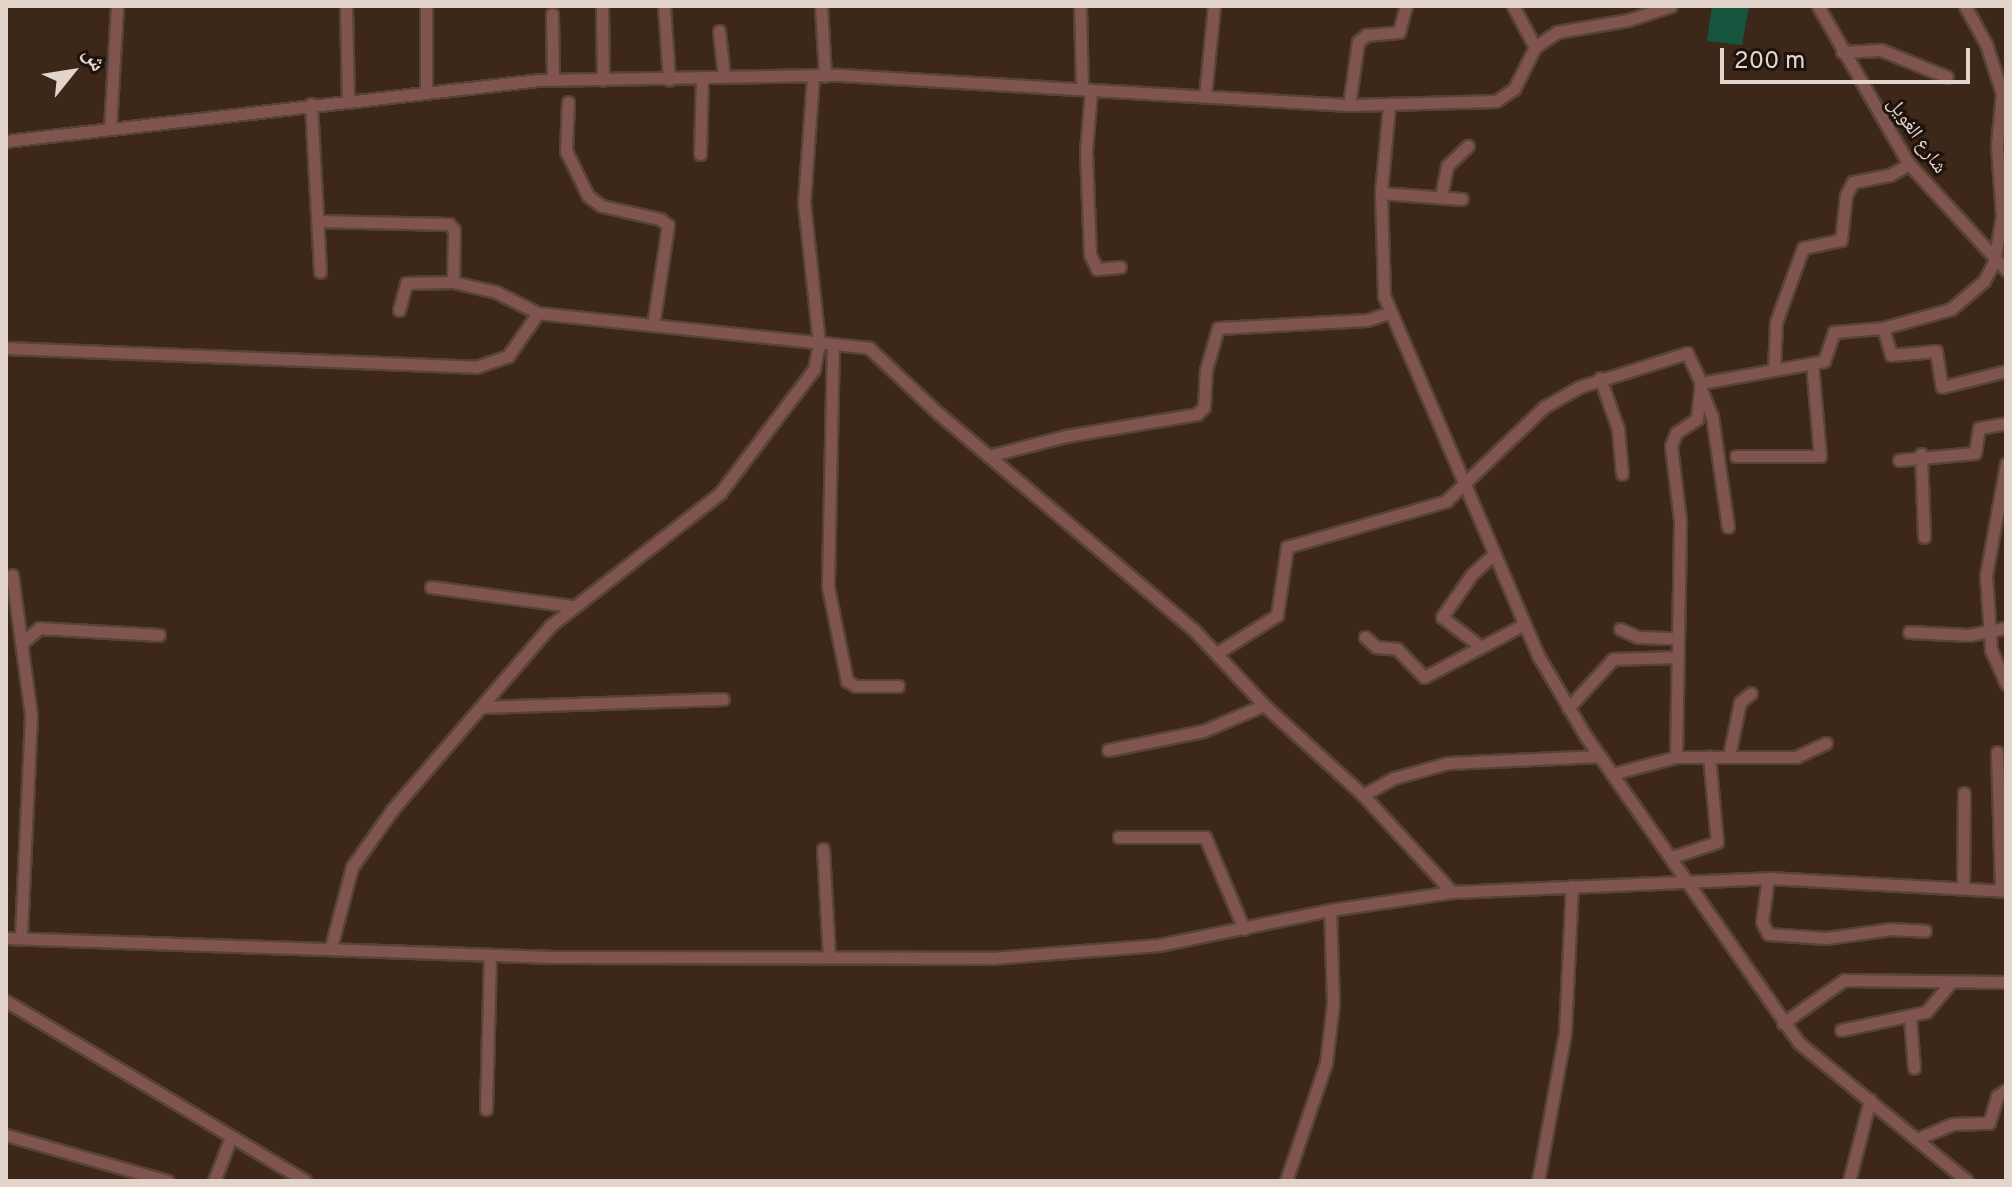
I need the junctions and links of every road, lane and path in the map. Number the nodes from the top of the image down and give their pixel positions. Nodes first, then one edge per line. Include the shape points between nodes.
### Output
1 (117, 6) edge
2 (346, 6) edge
3 (426, 6) edge
4 (602, 6) edge
5 (664, 6) edge
6 (821, 6) edge
7 (1080, 6) edge
8 (1214, 6) edge
9 (1406, 6) edge
10 (1513, 6) edge
11 (1671, 6) edge
12 (1818, 6) edge
13 (1965, 6) edge
14 (552, 14) dead end
15 (719, 31) dead end
16 (1535, 47) junction
17 (1842, 52) junction
18 (819, 76) junction
19 (724, 77) junction
20 (1947, 77) dead end
21 (702, 78) junction
22 (553, 80) junction
23 (603, 80) junction
24 (669, 80) junction
25 (2002, 80) edge
26 (426, 90) junction
27 (1086, 90) junction
28 (1205, 96) junction
29 (348, 100) junction
30 (568, 102) dead end
31 (311, 104) junction
32 (1349, 105) junction
33 (1389, 106) junction
34 (110, 128) junction
35 (6, 141) edge
36 (1468, 146) dead end
37 (700, 154) dead end
38 (1909, 164) junction
39 (1381, 193) junction
40 (1441, 197) junction
41 (1462, 199) dead end
42 (318, 221) junction
43 (2003, 228) edge
44 (1994, 262) junction
45 (1120, 267) dead end
46 (2006, 270) edge
47 (320, 272) dead end
48 (453, 282) junction
49 (399, 310) dead end
50 (538, 313) junction
51 (1389, 313) junction
52 (653, 325) junction
53 (1883, 328) junction
54 (819, 343) junction
55 (833, 344) junction
56 (6, 348) edge
57 (1812, 363) junction
58 (1774, 370) junction
59 (2006, 371) edge
60 (1600, 378) junction
61 (1700, 385) junction
62 (2006, 423) edge
63 (1921, 454) junction
64 (988, 456) junction
65 (1736, 456) dead end
66 (1899, 460) dead end
67 (2006, 464) edge
68 (1622, 474) dead end
69 (1463, 483) junction
70 (1728, 527) dead end
71 (1924, 537) dead end
72 (1493, 555) junction
73 (12, 575) dead end
74 (431, 587) dead end
75 (572, 606) junction
76 (1523, 625) junction
77 (2006, 628) edge
78 (1620, 629) dead end
79 (1909, 632) dead end
80 (1988, 634) junction
81 (159, 635) dead end
82 (1365, 637) dead end
83 (1676, 638) junction
84 (22, 643) junction
85 (1481, 647) junction
86 (1217, 653) junction
87 (1676, 657) junction
88 (2006, 684) edge
89 (898, 686) dead end
90 (1751, 693) dead end
91 (723, 699) dead end
92 (1264, 705) junction
93 (482, 707) junction
94 (1568, 708) junction
95 (1826, 743) dead end
96 (1108, 750) dead end
97 (1997, 752) dead end
98 (1600, 756) junction
99 (1709, 756) junction
100 (1729, 756) junction
101 (1676, 757) junction
102 (1612, 774) junction
103 (1964, 793) dead end
104 (1363, 795) junction
105 (1119, 837) dead end
106 (823, 849) dead end
107 (1672, 857) junction
108 (1768, 878) junction
109 (1689, 880) junction
110 (1572, 886) junction
111 (1963, 887) junction
112 (2003, 891) edge
113 (1452, 892) junction
114 (1330, 910) junction
115 (1244, 929) junction
116 (1925, 931) dead end
117 (6, 938) edge
118 (21, 938) junction
119 (331, 947) junction
120 (829, 955) junction
121 (490, 956) junction
122 (1951, 982) junction
123 (2006, 982) edge
124 (6, 1001) edge
125 (1910, 1019) junction
126 (1783, 1023) junction
127 (1841, 1030) dead end
128 (1914, 1068) dead end
129 (2006, 1090) edge
130 (1870, 1100) junction
131 (486, 1109) dead end
132 (6, 1135) edge
133 (231, 1137) junction
134 (1917, 1139) junction
135 (168, 1181) edge
136 (214, 1181) edge
137 (305, 1181) edge
138 (1286, 1181) edge
139 (1538, 1181) edge
140 (1849, 1181) edge
141 (1967, 1181) edge

1 - 34 street
2 - 29 street
3 - 26 street
4 - 23 street
5 - 24 street
6 - 18 street
7 - 27 street
8 - 28 street
9 - 32 street via 1399,32 1376,33 1358,42
10 - 16 street
11 - 16 street via 1628,20 1557,32
12 - 17 street, شارع الغويل
13 - 25 street
14 - 22 street
15 - 19 street
16 - 33 street via 1504,98
17 - 20 street via 1881,50
17 - 38 street, شارع الغويل
18 - 19 street
18 - 27 street
18 - 54 street via 804,202
19 - 21 street
21 - 24 street
21 - 37 street
22 - 23 street
22 - 26 street
23 - 24 street
25 - 43 street
26 - 29 street
27 - 28 street
27 - 45 street via 1092,263 1097,269
28 - 32 street
29 - 31 street
30 - 52 street via 566,151 588,196 602,206 668,225
31 - 34 street
31 - 42 street
32 - 33 street
33 - 39 street
34 - 35 street
36 - 40 street via 1447,166
38 - 44 street, شارع الغويل
38 - 58 street via 1890,175 1853,182 1846,195 1841,240 1803,248 1776,322
39 - 40 street
39 - 51 street via 1381,274
40 - 41 street
42 - 47 street
42 - 48 street via 449,224 454,230
43 - 44 street
44 - 46 street, شارع الغويل
44 - 53 street via 1984,281 1951,309
48 - 49 street via 406,283
48 - 50 street via 496,292
50 - 52 street
50 - 56 street via 508,356 476,367
51 - 64 street via 1367,320 1218,328 1206,370 1204,407 1197,414 1074,434
51 - 69 street
52 - 54 street
53 - 57 street via 1834,332 1829,357
53 - 59 street via 1891,355 1936,351 1942,387
54 - 55 street
54 - 75 street via 814,369 801,391 720,493
55 - 64 street via 869,348
55 - 89 street via 828,587 847,681 856,686
57 - 58 street
57 - 65 street via 1820,456
58 - 61 street
60 - 61 street via 1687,353
60 - 68 street via 1618,429
60 - 69 street via 1544,407
61 - 70 street via 1712,416
61 - 83 street via 1697,419 1676,433 1671,446 1680,520
62 - 63 street via 1979,428 1977,452
63 - 66 street
63 - 71 street
64 - 86 street
67 - 80 street via 1987,551
69 - 72 street
69 - 86 street via 1446,501 1287,547 1277,615
72 - 76 street
72 - 85 street via 1472,574 1442,617
73 - 84 street
74 - 75 street
75 - 93 street via 535,641
76 - 85 street
76 - 94 street
77 - 80 street
78 - 83 street via 1638,637
79 - 80 street
80 - 88 street via 1994,663
81 - 84 street via 39,628
82 - 85 street via 1376,647 1397,649 1424,677
83 - 87 street
84 - 118 street via 31,715
86 - 92 street
87 - 94 street via 1613,659
87 - 101 street
90 - 100 street via 1740,702
91 - 93 street
92 - 96 street via 1203,731
92 - 104 street
93 - 119 street via 363,846 347,879
94 - 98 street
95 - 100 street via 1796,757
97 - 112 street
98 - 102 street
98 - 104 street via 1448,763 1394,778
99 - 100 street
99 - 101 street
99 - 107 street via 1717,842
101 - 102 street
102 - 107 street
103 - 111 street
104 - 113 street
105 - 115 street via 1205,837
106 - 120 street
107 - 109 street
108 - 109 street
108 - 111 street
108 - 116 street via 1762,922 1768,934 1826,938 1891,929
109 - 110 street
109 - 126 street
110 - 113 street
110 - 139 street via 1565,1032
111 - 112 street
113 - 114 street
114 - 115 street
114 - 138 street via 1333,1003 1326,1063
115 - 120 street via 1159,945 1034,956
117 - 118 street
118 - 119 street
119 - 121 street
120 - 121 street
121 - 131 street
122 - 123 street
122 - 125 street via 1940,1000
122 - 126 street via 1913,977 1844,980
124 - 133 street
125 - 127 street
125 - 128 street
126 - 130 street via 1822,1063
129 - 134 street via 1997,1096 1989,1123 1952,1124
130 - 134 street
130 - 140 street
132 - 135 street
133 - 136 street
133 - 137 street
134 - 141 street

